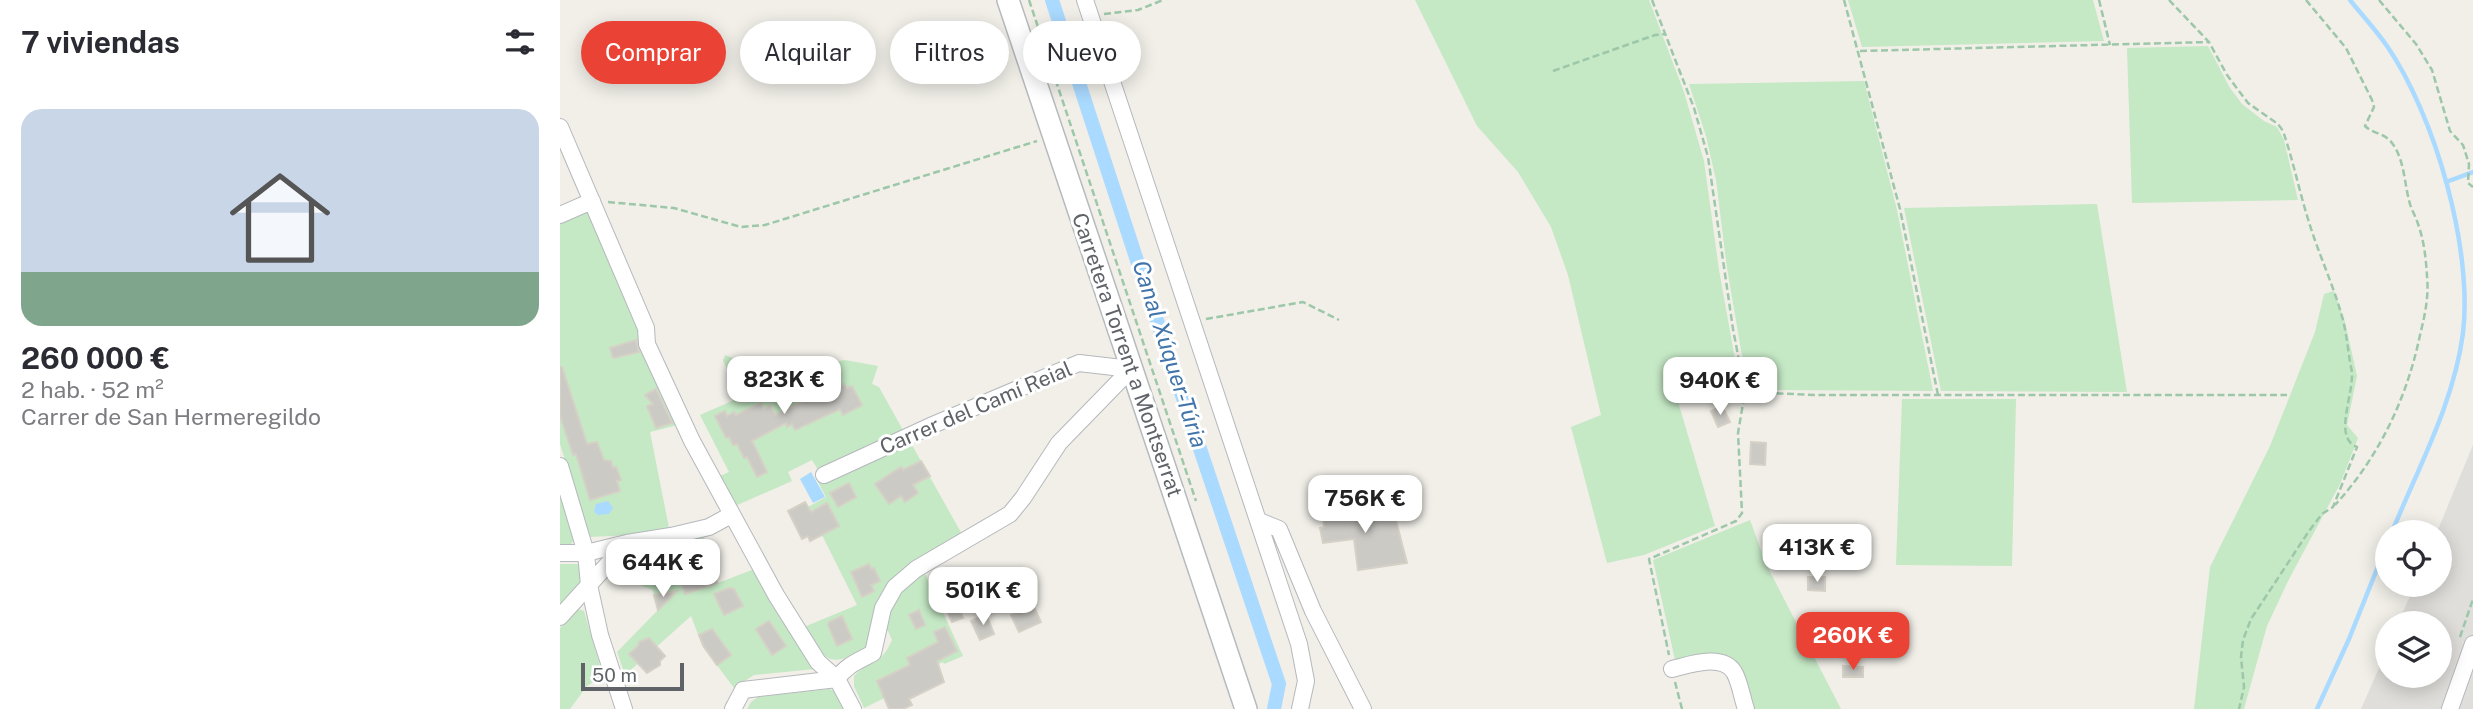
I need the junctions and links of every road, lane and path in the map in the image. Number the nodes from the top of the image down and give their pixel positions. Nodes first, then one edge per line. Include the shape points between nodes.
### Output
1 (1008, 0) edge
2 (1085, 0) edge
3 (1163, 0) edge
4 (1652, 0) edge
5 (1844, 0) edge
6 (2099, 0) edge
7 (2169, 0) edge
8 (2306, 0) edge
9 (2379, 0) edge
10 (1091, 16) junction
11 (1666, 34) junction
12 (2209, 42) junction
13 (2110, 45) junction
14 (1860, 51) junction
15 (1553, 71) dead end
16 (560, 127) edge
17 (1054, 136) junction
18 (2473, 187) edge
19 (592, 201) junction
20 (560, 215) edge
21 (1339, 320) dead end
22 (1192, 321) junction
23 (1131, 369) junction
24 (1745, 392) junction
25 (1938, 395) junction
26 (2287, 395) dead end
27 (560, 466) edge
28 (824, 475) dead end
29 (2333, 507) junction
30 (731, 515) junction
31 (1259, 521) junction
32 (627, 543) junction
33 (560, 553) edge
34 (586, 554) junction
35 (589, 585) junction
36 (560, 617) edge
37 (2473, 644) edge
38 (1672, 669) junction
39 (837, 680) junction
40 (624, 709) edge
41 (733, 709) edge
42 (853, 709) edge
43 (1246, 709) edge
44 (1300, 709) edge
45 (1363, 709) edge
46 (1682, 709) edge
47 (1746, 709) edge
48 (2239, 709) edge
49 (2450, 709) edge

1 - 17 main road, Carretera Torrent a Montserrat
2 - 10 street
3 - 10 path via 1138,10
4 - 11 path
5 - 14 path
6 - 13 path
7 - 12 path
8 - 29 path via 2346,48 2372,100 2374,107 2365,126 2393,144 2418,224 2428,278 2413,368 2393,420
9 - 18 path via 2432,70 2449,131 2463,145 2468,183
10 - 22 street
11 - 15 path
11 - 24 path via 1708,157
12 - 13 path
12 - 29 path via 2248,103 2283,131 2342,319 2353,375 2344,425 2347,438 2357,447
13 - 14 path
14 - 25 path via 1900,209
16 - 19 street
17 - 19 path via 765,225 741,227 674,208
17 - 23 main road, Carretera Torrent a Montserrat
19 - 20 street
19 - 30 street via 646,328 647,344
21 - 22 path via 1303,302
22 - 31 street
23 - 28 street, Carrer del Camí Reial via 1079,363
23 - 39 street via 1059,443 1010,514 916,569 895,587 883,608 873,653 842,671
23 - 43 main road, Carretera Torrent a Montserrat
24 - 25 path
24 - 38 path via 1738,433 1742,513 1736,521 1649,559
25 - 26 path
27 - 34 street
29 - 48 path via 2309,531 2251,619 2243,640 2244,687
30 - 32 street via 709,527
30 - 39 street via 818,662
31 - 44 street via 1305,668
31 - 45 street via 1279,529 1313,611
32 - 34 street
32 - 35 street
33 - 34 street
34 - 35 street
35 - 36 street
35 - 40 street
37 - 49 street
38 - 46 path
38 - 47 street via 1724,663 1734,672
39 - 41 street via 743,690
39 - 42 street

